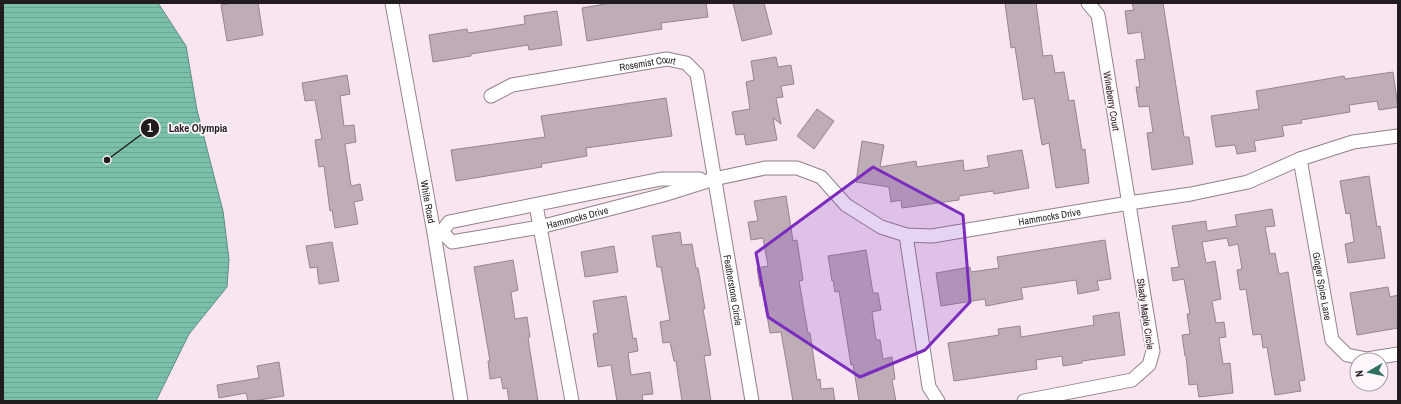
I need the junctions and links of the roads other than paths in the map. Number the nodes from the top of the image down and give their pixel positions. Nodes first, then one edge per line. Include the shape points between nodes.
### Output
1 (392, 3) edge
2 (1088, 3) edge
3 (491, 96) dead end
4 (1398, 136) edge
5 (1300, 159) junction
6 (714, 179) junction
7 (1129, 203) junction
8 (536, 205) junction
9 (540, 227) junction
10 (438, 233) junction
11 (906, 235) junction
12 (1398, 354) edge
13 (461, 401) edge
14 (572, 401) edge
15 (752, 401) edge
16 (938, 401) edge
17 (1024, 401) edge

1 - 10 street, White Road
2 - 7 street, Wineberry Court via 1098,15
3 - 6 street, Rosemist Court via 512,85 667,59 686,63 697,74
4 - 5 street, Hammocks Drive via 1353,142
5 - 7 street, Hammocks Drive via 1248,182
5 - 12 street, Ginger Spice Lane via 1332,340 1347,355 1368,359
6 - 8 street, Hammocks Drive via 661,179
6 - 9 street, Hammocks Drive
6 - 11 street, Hammocks Drive via 766,168 796,168 821,177 846,204 881,227
6 - 15 street, Featherstone Circle
7 - 11 street, Hammocks Drive via 932,236
7 - 17 street, Shady Maple Circle via 1153,351 1149,365 1132,380
8 - 9 street
8 - 10 street, Hammocks Drive via 449,222
9 - 10 street, Hammocks Drive via 452,242
9 - 14 street
10 - 13 street, White Road
11 - 16 street via 929,387

